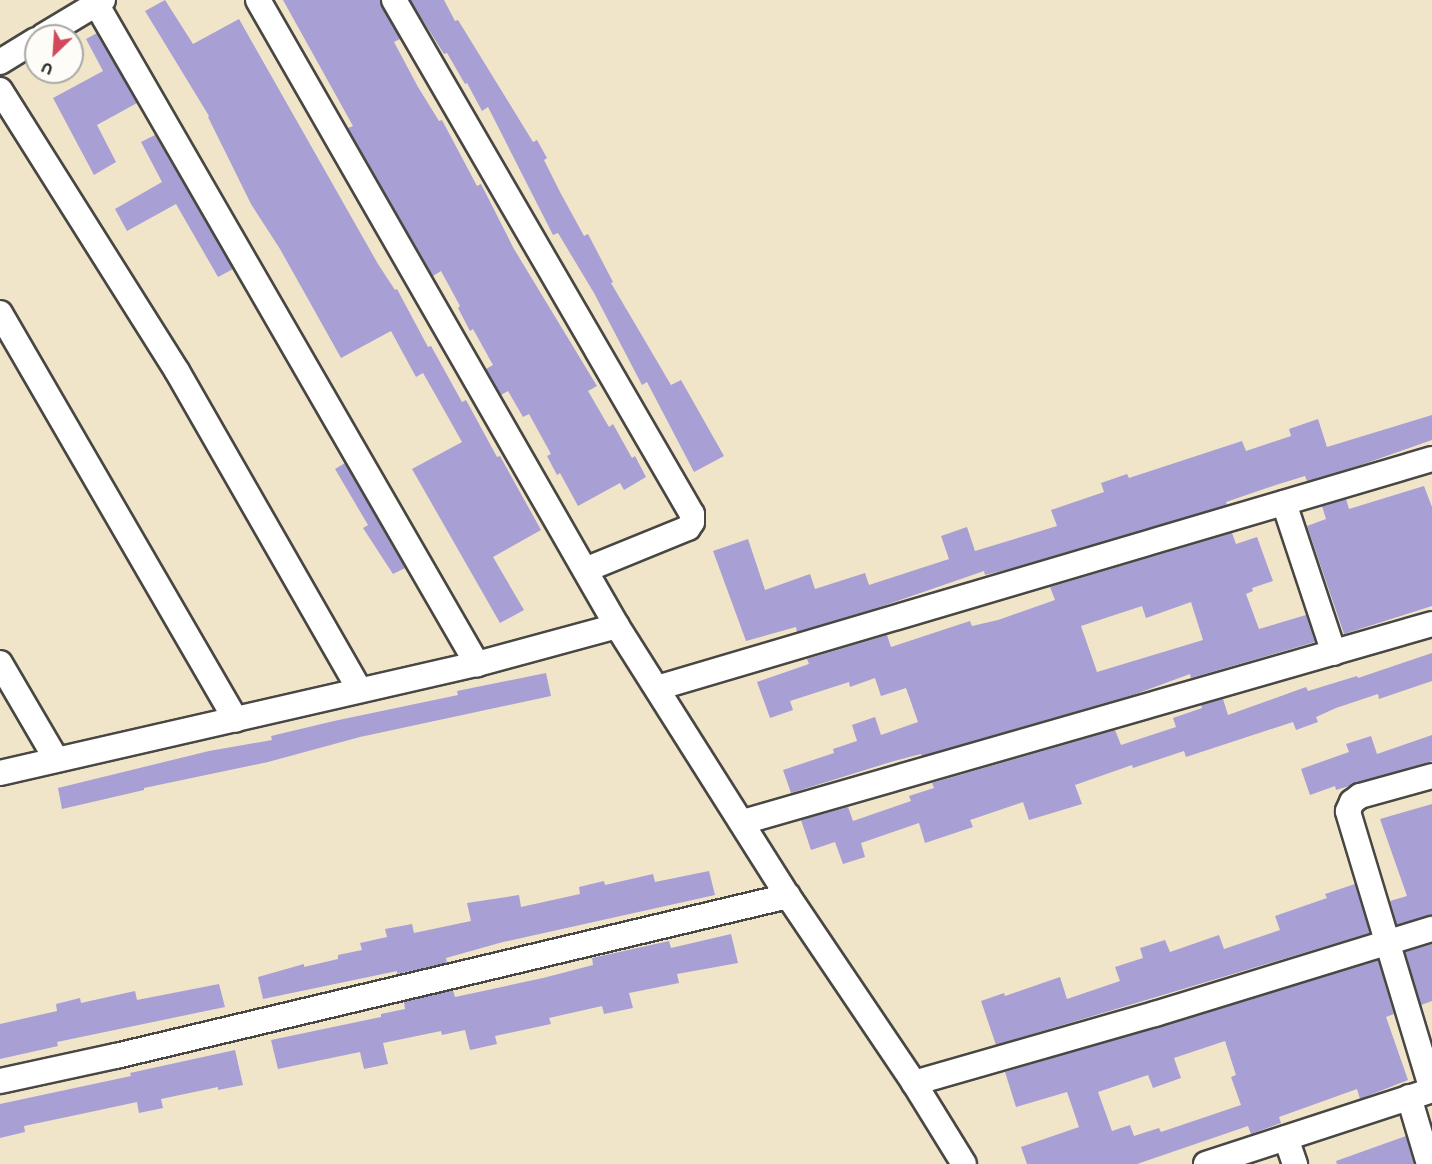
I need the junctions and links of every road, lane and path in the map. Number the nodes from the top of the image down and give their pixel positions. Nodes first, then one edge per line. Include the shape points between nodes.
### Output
1 (258, 0) edge
2 (394, 0) edge
3 (98, 1) edge
4 (62, 24) edge
5 (24, 47) edge
6 (0, 62) edge
7 (0, 90) edge
8 (0, 313) edge
9 (1432, 459) edge
10 (1284, 503) junction
11 (585, 570) junction
12 (1432, 624) edge
13 (617, 626) junction
14 (1334, 653) junction
15 (0, 663) edge
16 (477, 664) junction
17 (657, 688) junction
18 (359, 689) junction
19 (236, 720) junction
20 (56, 759) junction
21 (0, 773) edge
22 (1432, 776) edge
23 (743, 822) junction
24 (788, 896) junction
25 (1432, 928) edge
26 (1389, 942) junction
27 (0, 1081) edge
28 (914, 1083) junction
29 (1424, 1092) edge
30 (1287, 1138) junction
31 (964, 1164) edge
32 (1206, 1164) edge
33 (1295, 1164) edge
34 (1429, 1164) edge

1 - 11 street
2 - 11 street via 692,514 688,528
3 - 4 street
3 - 16 street
5 - 6 street
7 - 18 street via 177,372
8 - 19 street
9 - 10 street
10 - 14 street
10 - 17 street
11 - 13 street
12 - 14 street
13 - 16 street
13 - 17 street
14 - 23 street
15 - 20 street
16 - 18 street
17 - 23 street
18 - 19 street
19 - 20 street
20 - 21 street
22 - 26 street via 1367,793 1350,806 1352,828
23 - 24 street
24 - 27 street
24 - 28 street
25 - 26 street
26 - 28 street
26 - 29 street
28 - 31 street
29 - 30 street
29 - 34 street
30 - 32 street
30 - 33 street

